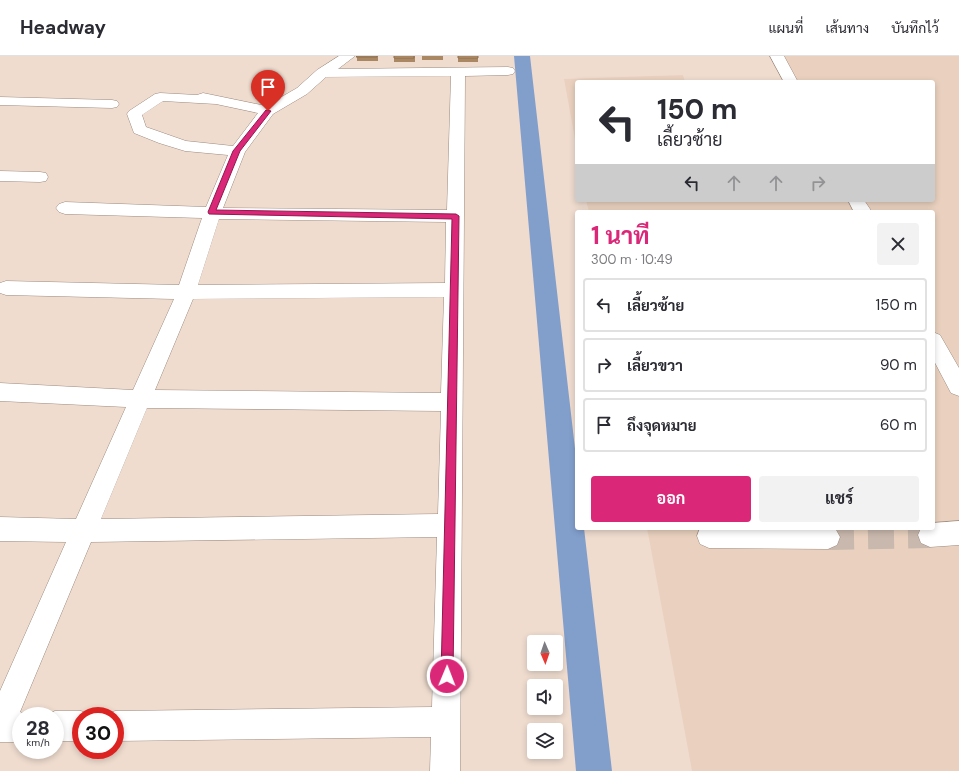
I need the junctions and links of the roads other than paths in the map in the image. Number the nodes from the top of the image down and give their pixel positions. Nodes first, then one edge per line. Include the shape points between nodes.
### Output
1 (348, 56) edge
2 (776, 56) edge
3 (508, 71) dead end
4 (458, 72) junction
5 (322, 73) junction
6 (790, 80) edge
7 (183, 92) dead end
8 (216, 100) junction
9 (0, 101) edge
10 (112, 104) dead end
11 (268, 111) junction
12 (237, 151) junction
13 (0, 176) edge
14 (40, 177) dead end
15 (65, 208) dead end
16 (212, 212) junction
17 (456, 216) junction
18 (6, 288) dead end
19 (454, 290) junction
20 (186, 292) junction
21 (935, 344) edge
22 (959, 387) edge
23 (0, 392) edge
24 (140, 399) junction
25 (452, 402) junction
26 (450, 525) junction
27 (0, 529) edge
28 (83, 532) junction
29 (959, 533) edge
30 (930, 535) tunnel mouth
31 (709, 536) dead end
32 (828, 537) tunnel mouth
33 (446, 722) junction
34 (0, 726) edge
35 (124, 726) edge
36 (12, 727) edge
37 (445, 771) edge

1 - 5 street
2 - 6 street
3 - 4 street
4 - 5 street
4 - 17 street
5 - 11 street via 302,91
7 - 8 street
8 - 11 street
8 - 12 street via 160,97 134,114 139,130 164,140 185,146
9 - 10 street
11 - 12 street
12 - 16 street
13 - 14 street
15 - 16 street
16 - 17 street
16 - 20 street
17 - 19 street
18 - 20 street
19 - 20 street
19 - 25 street
20 - 24 street
21 - 22 street
23 - 24 street
24 - 25 street
24 - 28 street
25 - 26 street
26 - 28 street
26 - 33 street
27 - 28 street
28 - 34 street
29 - 30 street
31 - 32 street
33 - 35 street
33 - 37 street
34 - 36 street

